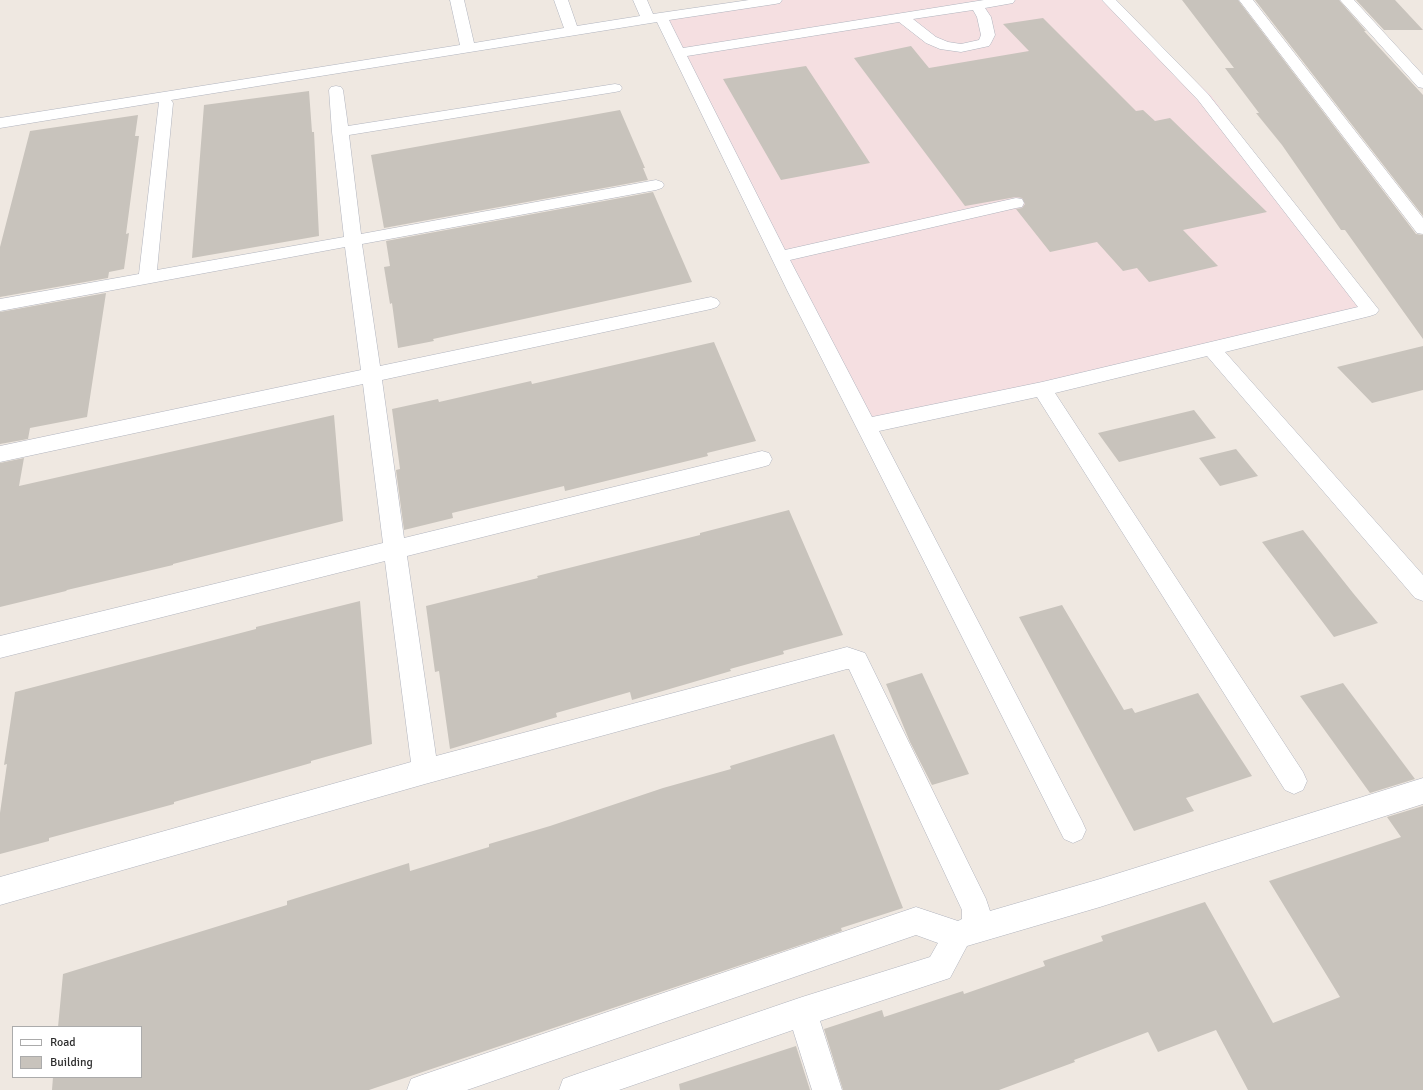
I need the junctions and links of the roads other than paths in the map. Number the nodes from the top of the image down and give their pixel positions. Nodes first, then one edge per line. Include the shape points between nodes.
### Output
1 (457, 0) edge
2 (561, 0) edge
3 (640, 0) edge
4 (775, 0) edge
5 (1008, 0) edge
6 (1109, 0) edge
7 (1246, 0) edge
8 (1347, 0) edge
9 (743, 2) edge
10 (715, 4) edge
11 (977, 5) junction
12 (901, 17) junction
13 (655, 18) junction
14 (572, 31) junction
15 (468, 48) junction
16 (679, 53) junction
17 (1423, 84) edge
18 (615, 88) dead end
19 (336, 90) dead end
20 (166, 103) dead end
21 (0, 123) edge
22 (340, 132) junction
23 (656, 184) dead end
24 (1016, 203) dead end
25 (1423, 229) edge
26 (353, 240) junction
27 (780, 257) junction
28 (147, 278) junction
29 (711, 303) dead end
30 (0, 305) edge
31 (1211, 348) junction
32 (371, 375) junction
33 (1042, 389) junction
34 (867, 426) junction
35 (0, 454) edge
36 (762, 458) dead end
37 (395, 550) junction
38 (1423, 591) edge
39 (0, 647) edge
40 (425, 771) junction
41 (1294, 781) dead end
42 (1423, 791) edge
43 (1073, 830) dead end
44 (0, 891) edge
45 (968, 932) junction
46 (802, 1012) junction
47 (422, 1090) edge
48 (574, 1090) edge
49 (827, 1090) edge

1 - 15 street
2 - 14 street
3 - 13 street
4 - 9 street
5 - 11 street
6 - 31 street via 1203,96 1370,310
7 - 25 street
8 - 17 street
9 - 10 street
10 - 13 street
11 - 12 street
11 - 12 street via 984,17 988,36 984,43 961,48 945,46 931,40
12 - 16 street
13 - 14 street
13 - 16 street
14 - 15 street
15 - 21 street
16 - 27 street
18 - 22 street
19 - 22 street
20 - 28 street
22 - 26 street
23 - 26 street
24 - 27 street
26 - 28 street
26 - 32 street
27 - 34 street
28 - 30 street
29 - 32 street
31 - 33 street
31 - 38 street
32 - 35 street
32 - 37 street
33 - 34 street
33 - 41 street
34 - 43 street
36 - 37 street
37 - 39 street
37 - 40 street
40 - 44 street
40 - 45 street via 847,658 857,660 976,909
42 - 45 street
45 - 46 street via 940,968
45 - 47 street via 916,922
46 - 48 street
46 - 49 street

